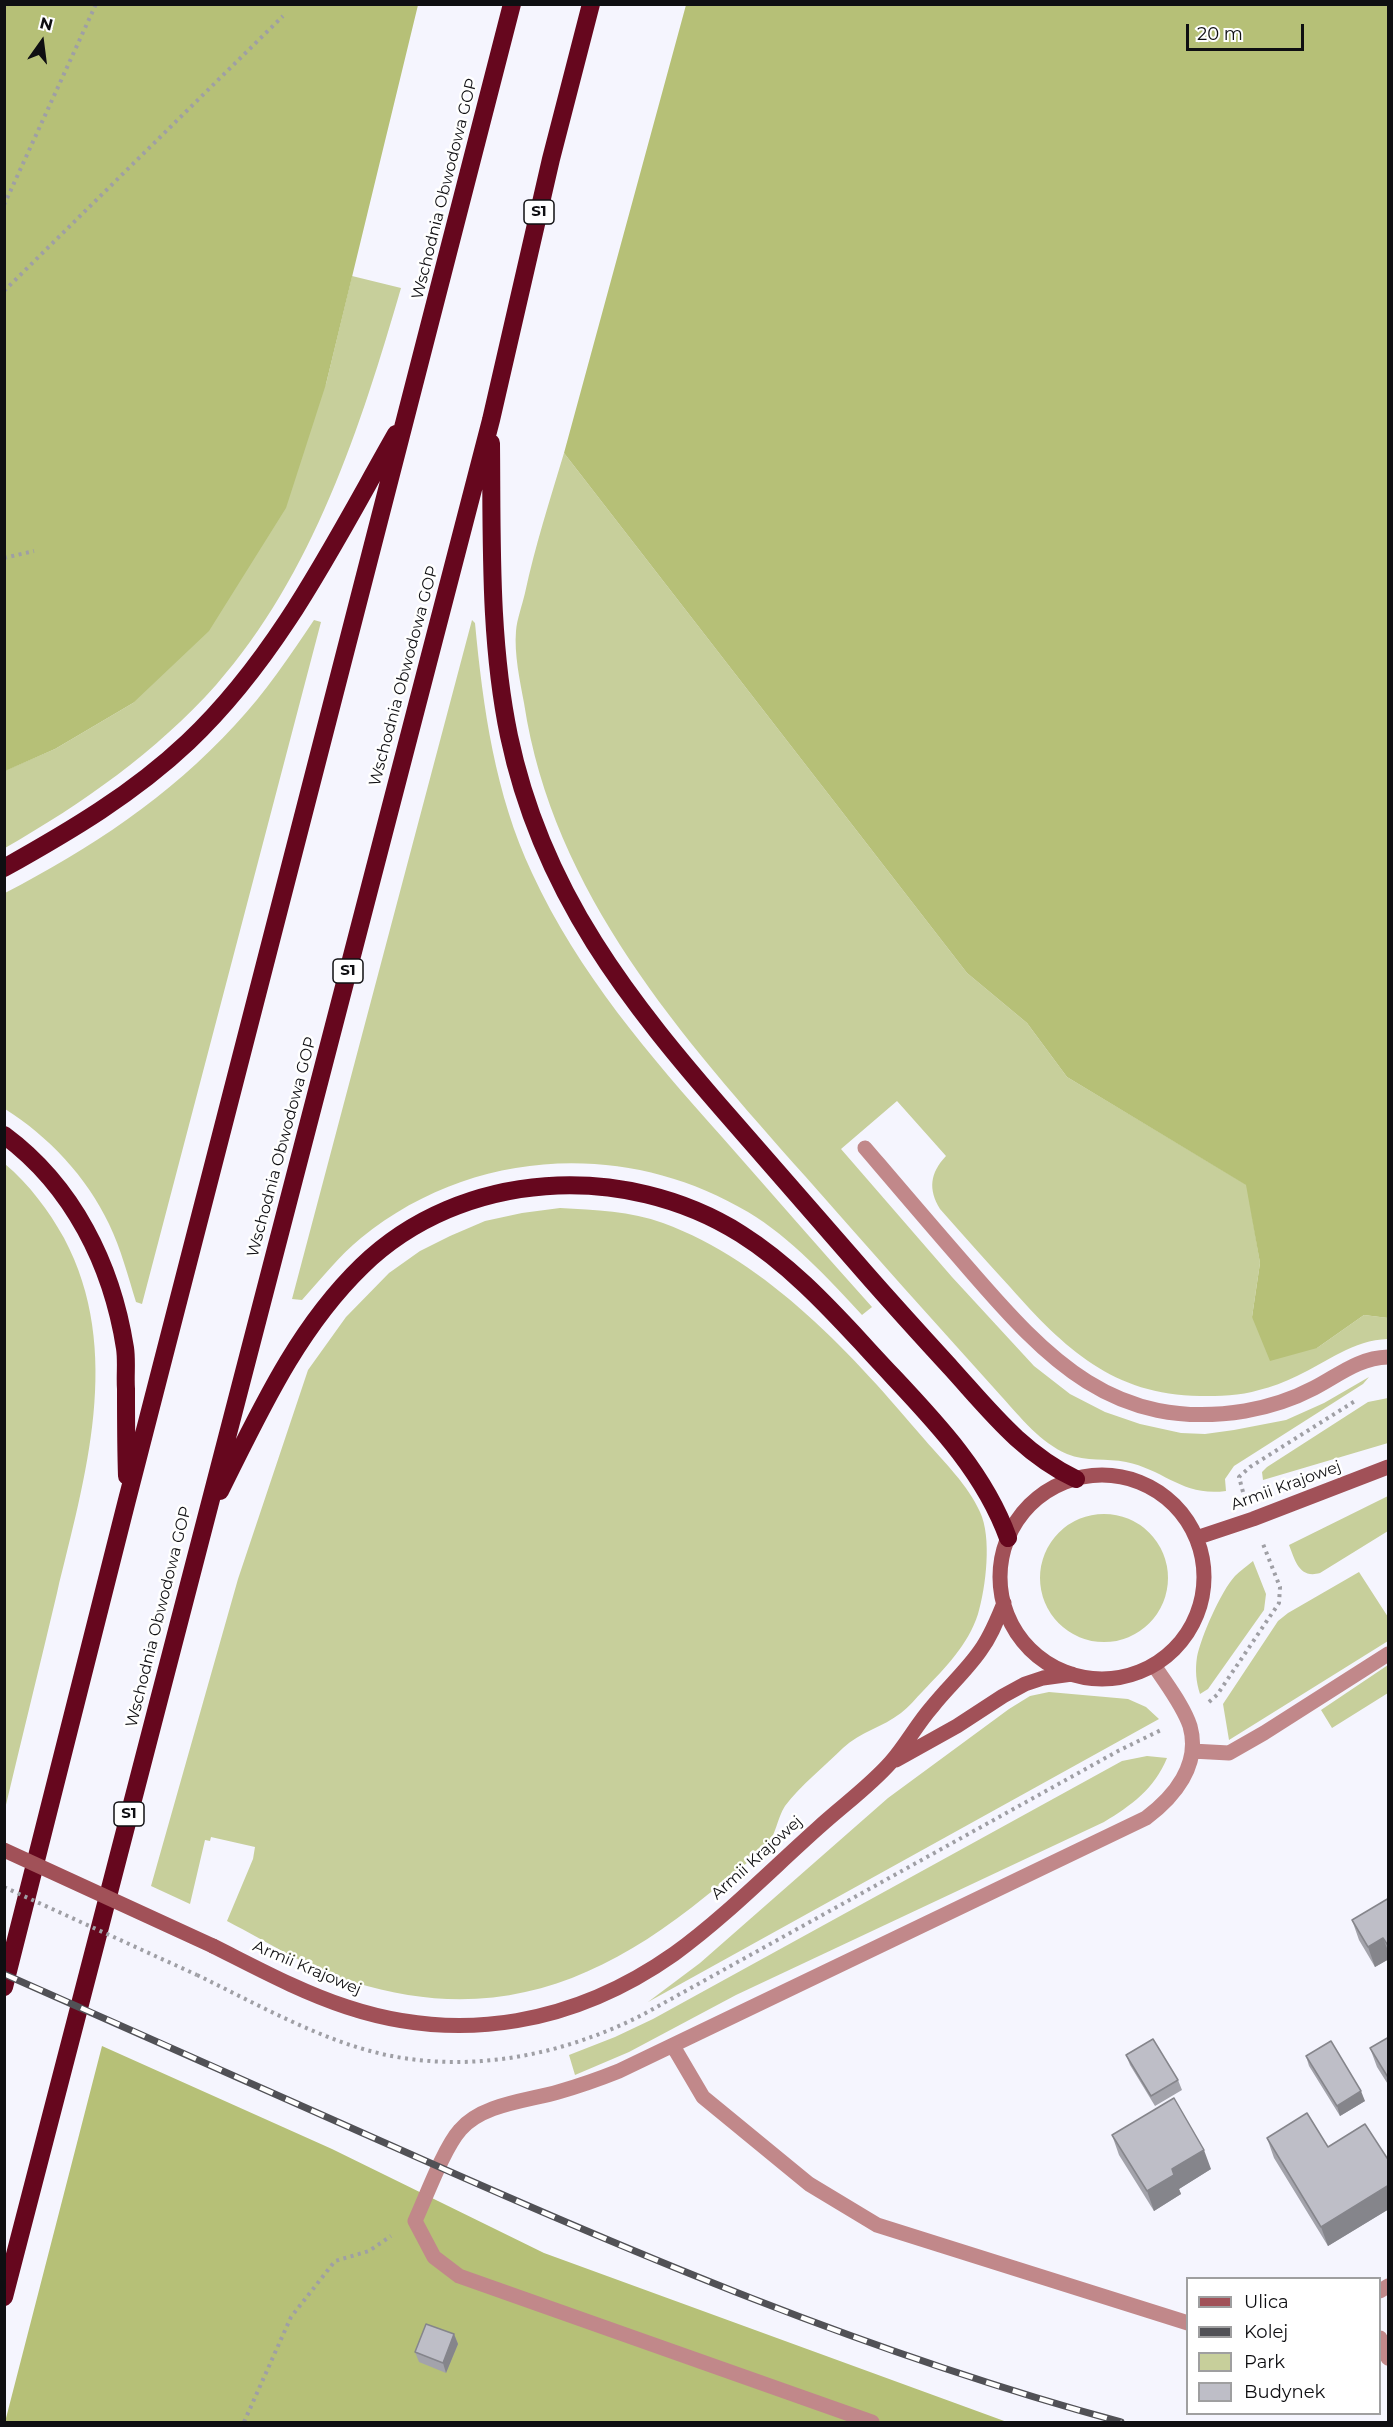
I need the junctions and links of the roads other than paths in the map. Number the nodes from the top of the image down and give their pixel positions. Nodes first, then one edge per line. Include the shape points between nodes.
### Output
1 (512, 4) edge
2 (591, 4) edge
3 (408, 414) junction
4 (491, 420) junction
5 (4, 868) edge
6 (4, 1135) edge
7 (865, 1148) dead end
8 (1389, 1357) edge
9 (1389, 1467) edge
10 (1076, 1479) junction
11 (127, 1500) junction
12 (204, 1522) junction
13 (1008, 1538) junction
14 (1196, 1538) junction
15 (1004, 1603) junction
16 (1389, 1654) edge
17 (1154, 1665) junction
18 (1072, 1674) junction
19 (1192, 1751) junction
20 (890, 1762) junction
21 (4, 1850) edge
22 (4, 1987) edge
23 (674, 2046) junction
24 (4, 2297) edge
25 (1186, 2322) edge
26 (1381, 2340) edge
27 (1389, 2358) edge
28 (873, 2422) edge

1 - 3 highway, Wschodnia Obwodowa GOP
2 - 4 highway, Wschodnia Obwodowa GOP / S1
3 - 5 highway via 272,645 215,714 188,742 126,793
3 - 11 highway, Wschodnia Obwodowa GOP
4 - 10 highway via 494,611 509,736 536,827 584,928 670,1049 872,1280 1017,1441 1053,1468
4 - 12 highway, Wschodnia Obwodowa GOP / S1
6 - 11 highway via 63,1193 99,1253 125,1350
7 - 8 street via 1036,1344 1078,1377 1128,1401 1192,1415 1246,1410 1302,1394 1363,1361
9 - 14 main road, Armii Krajowej
10 - 13 main road via 1051,1489 1030,1505
10 - 14 main road via 1123,1478 1153,1490 1178,1509
11 - 22 highway, Wschodnia Obwodowa GOP
12 - 13 highway via 271,1389 315,1321 362,1266 436,1215 465,1203 526,1188 558,1185 620,1188 680,1204 740,1233 767,1252 841,1320 951,1441 988,1493
12 - 24 highway, Wschodnia Obwodowa GOP / S1
13 - 15 main road via 1001,1570
14 - 17 main road via 1204,1568 1199,1609 1179,1644
15 - 18 main road via 1023,1642 1045,1661
15 - 20 main road, Armii Krajowej via 980,1653
16 - 19 street via 1229,1753
17 - 18 main road via 1114,1678
17 - 19 street via 1190,1727
18 - 20 main road, Armii Krajowej via 1025,1684
19 - 23 street via 1186,1772 1171,1797 1125,1830
20 - 21 main road, Armii Krajowej, bridge via 675,1953 603,1995 561,2011 478,2025 432,2025 347,2007
23 - 25 street via 703,2097 809,2184 878,2225
23 - 28 street via 620,2072 486,2113 467,2123 454,2138 415,2221 434,2257 459,2276
26 - 27 street

